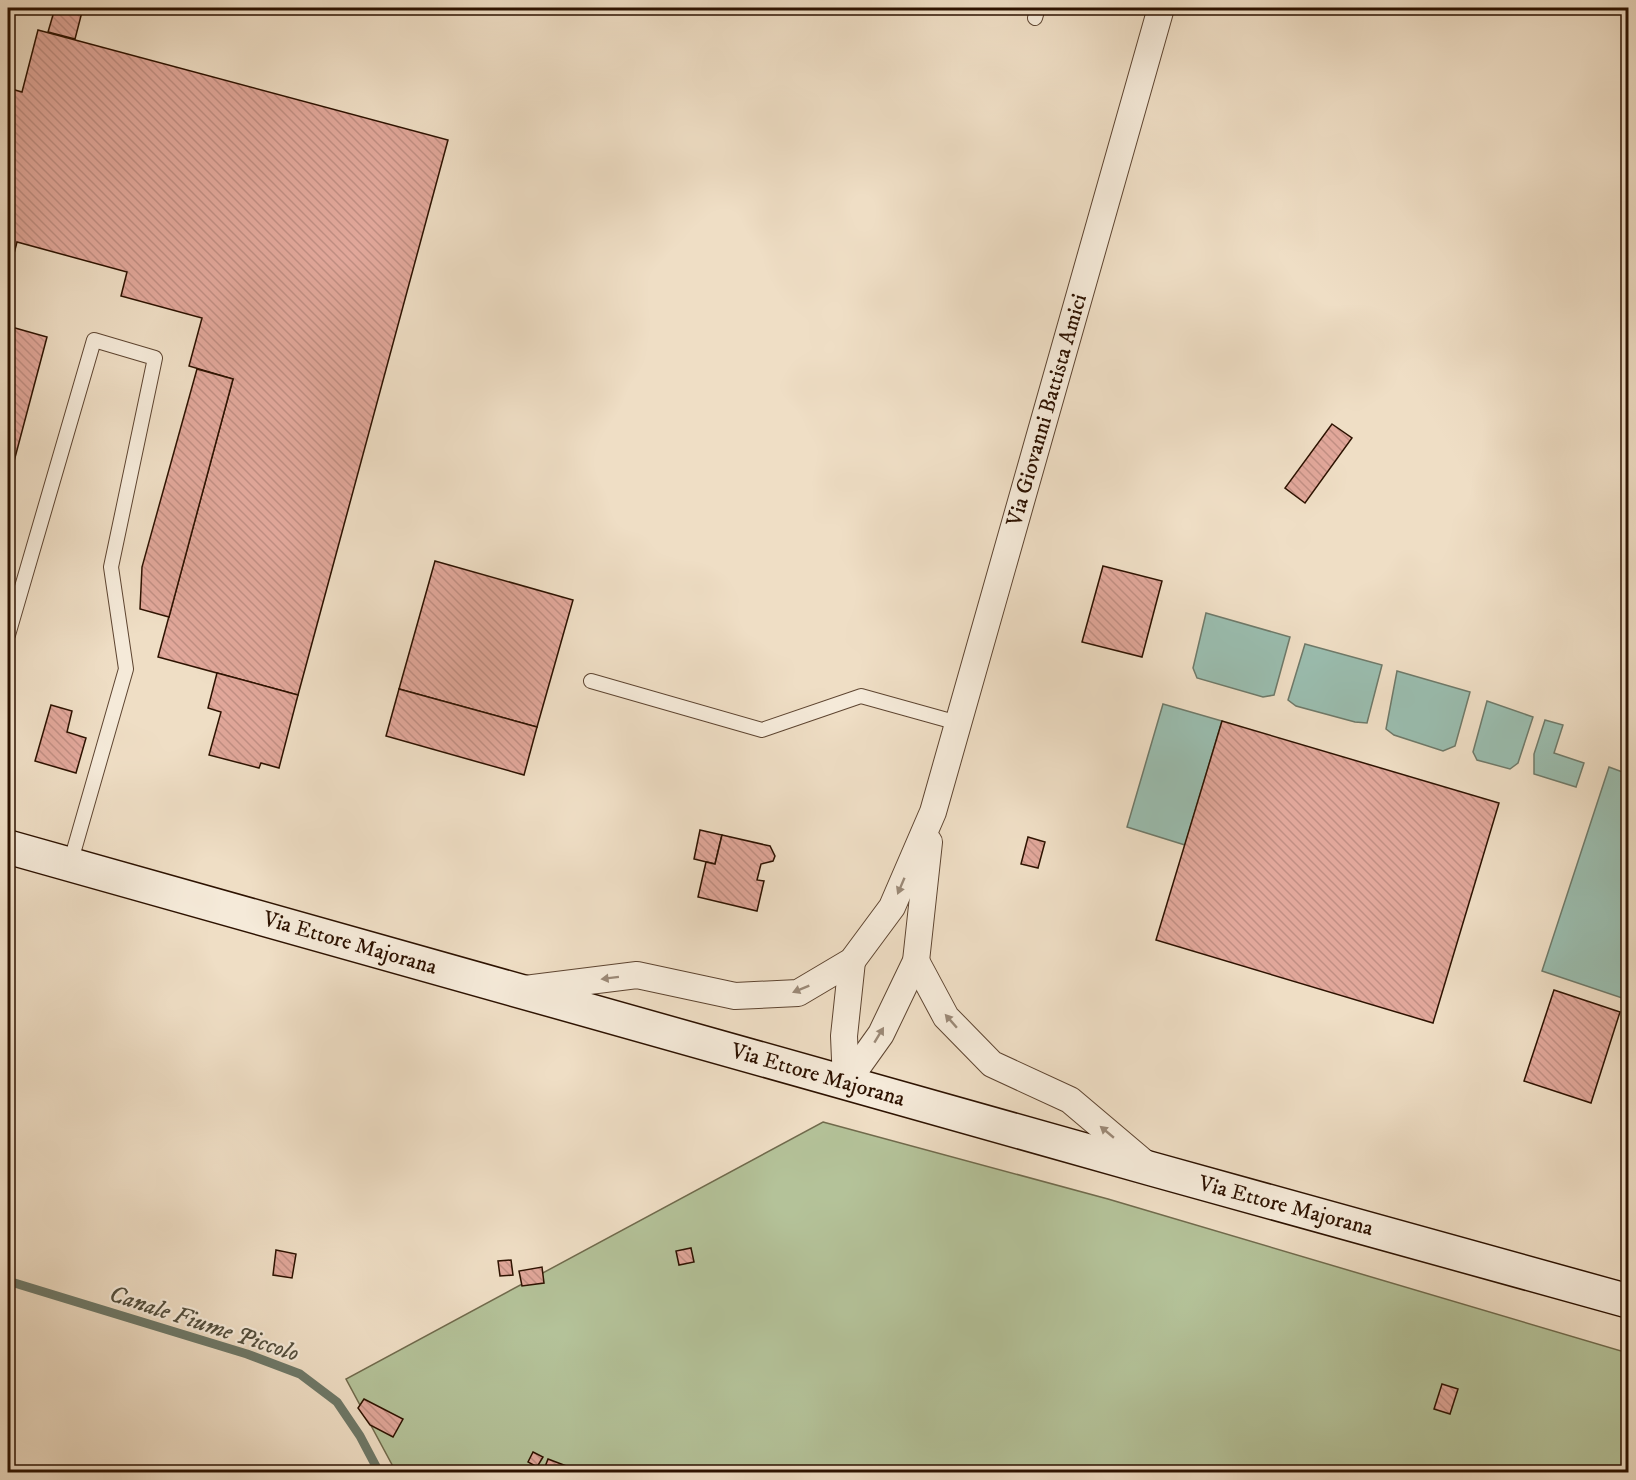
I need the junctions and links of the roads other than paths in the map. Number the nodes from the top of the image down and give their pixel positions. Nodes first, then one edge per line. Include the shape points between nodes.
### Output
1 (1161, 8) edge
2 (8, 635) edge
3 (591, 681) dead end
4 (958, 723) junction
5 (933, 812) junction
6 (8, 847) edge
7 (70, 864) junction
8 (852, 961) junction
9 (916, 961) junction
10 (519, 990) junction
11 (846, 1083) junction
12 (1152, 1169) junction
13 (1629, 1301) edge

1 - 4 street, Via Giovanni Battista Amici
2 - 7 lane via 94,340 155,358 111,567 126,669
3 - 4 lane via 762,730 861,696
4 - 5 street, Via Giovanni Battista Amici
5 -> 8 street, Via Giovanni Battista Amici via 892,907
5 - 9 street, Via Giovanni Battista Amici
6 - 7 main road, Via Ettore Majorana
7 - 10 main road, Via Ettore Majorana
8 -> 10 street, Via Giovanni Battista Amici via 798,993 735,996 637,975
8 - 11 street via 844,1036
11 -> 9 street, Via Giovanni Battista Amici via 881,1034
12 -> 9 street via 1070,1100 992,1064 946,1017
10 - 11 main road, Via Ettore Majorana
11 - 12 main road, Via Ettore Majorana
12 - 13 main road, Via Ettore Majorana

